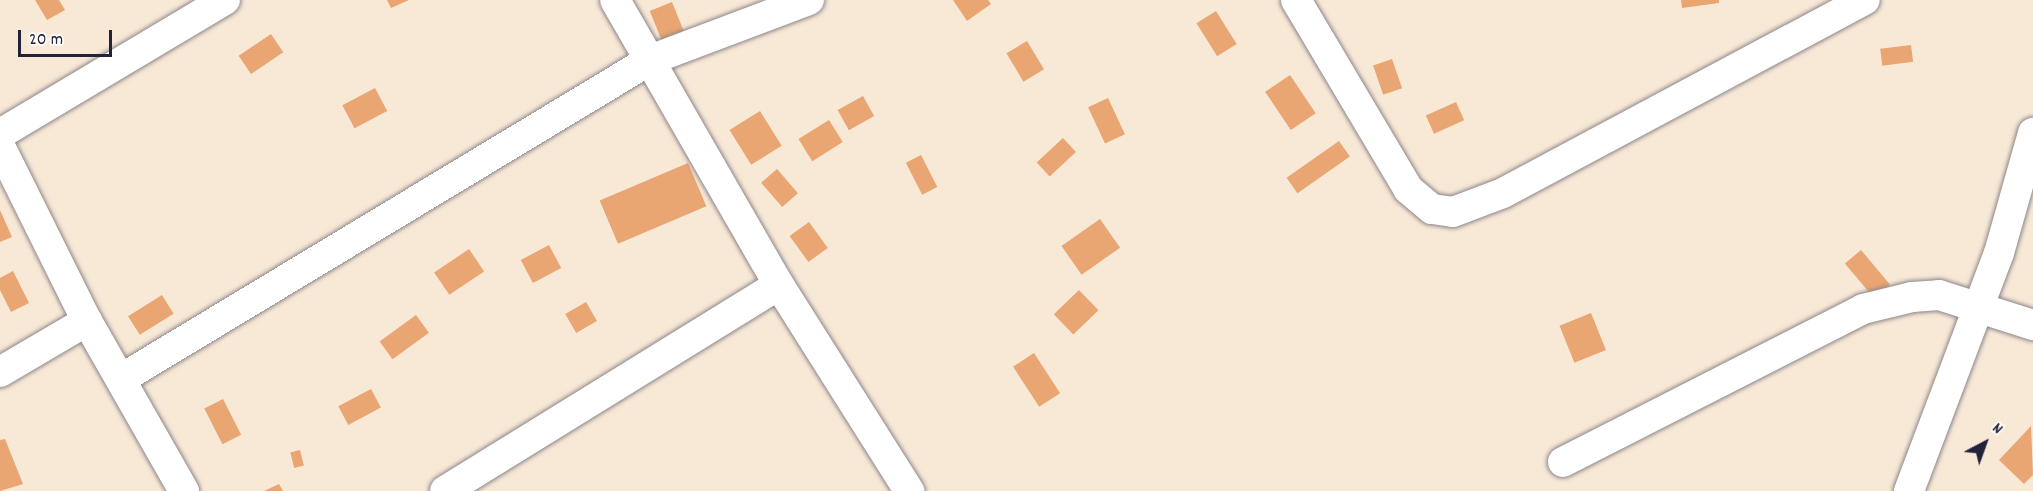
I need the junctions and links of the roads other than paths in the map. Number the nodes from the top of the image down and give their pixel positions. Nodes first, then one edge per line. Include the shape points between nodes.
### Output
1 (225, 0) edge
2 (615, 0) edge
3 (809, 0) edge
4 (1296, 0) edge
5 (1865, 0) edge
6 (650, 60) junction
7 (2033, 133) edge
8 (0, 134) edge
9 (0, 146) edge
10 (779, 285) junction
11 (1978, 306) junction
12 (87, 321) junction
13 (2033, 325) edge
14 (0, 372) edge
15 (121, 379) junction
16 (1563, 462) dead end
17 (184, 491) edge
18 (445, 491) edge
19 (909, 491) edge
20 (1909, 491) edge

1 - 8 street
2 - 6 street
3 - 6 street
4 - 5 street via 1408,189 1432,209 1453,212 1503,193
6 - 10 street
6 - 15 street
7 - 11 street via 1999,253
9 - 12 street
10 - 18 street
10 - 19 street
11 - 13 street
11 - 16 street via 1939,295 1863,309
11 - 20 street
12 - 14 street
12 - 15 street
15 - 17 street

